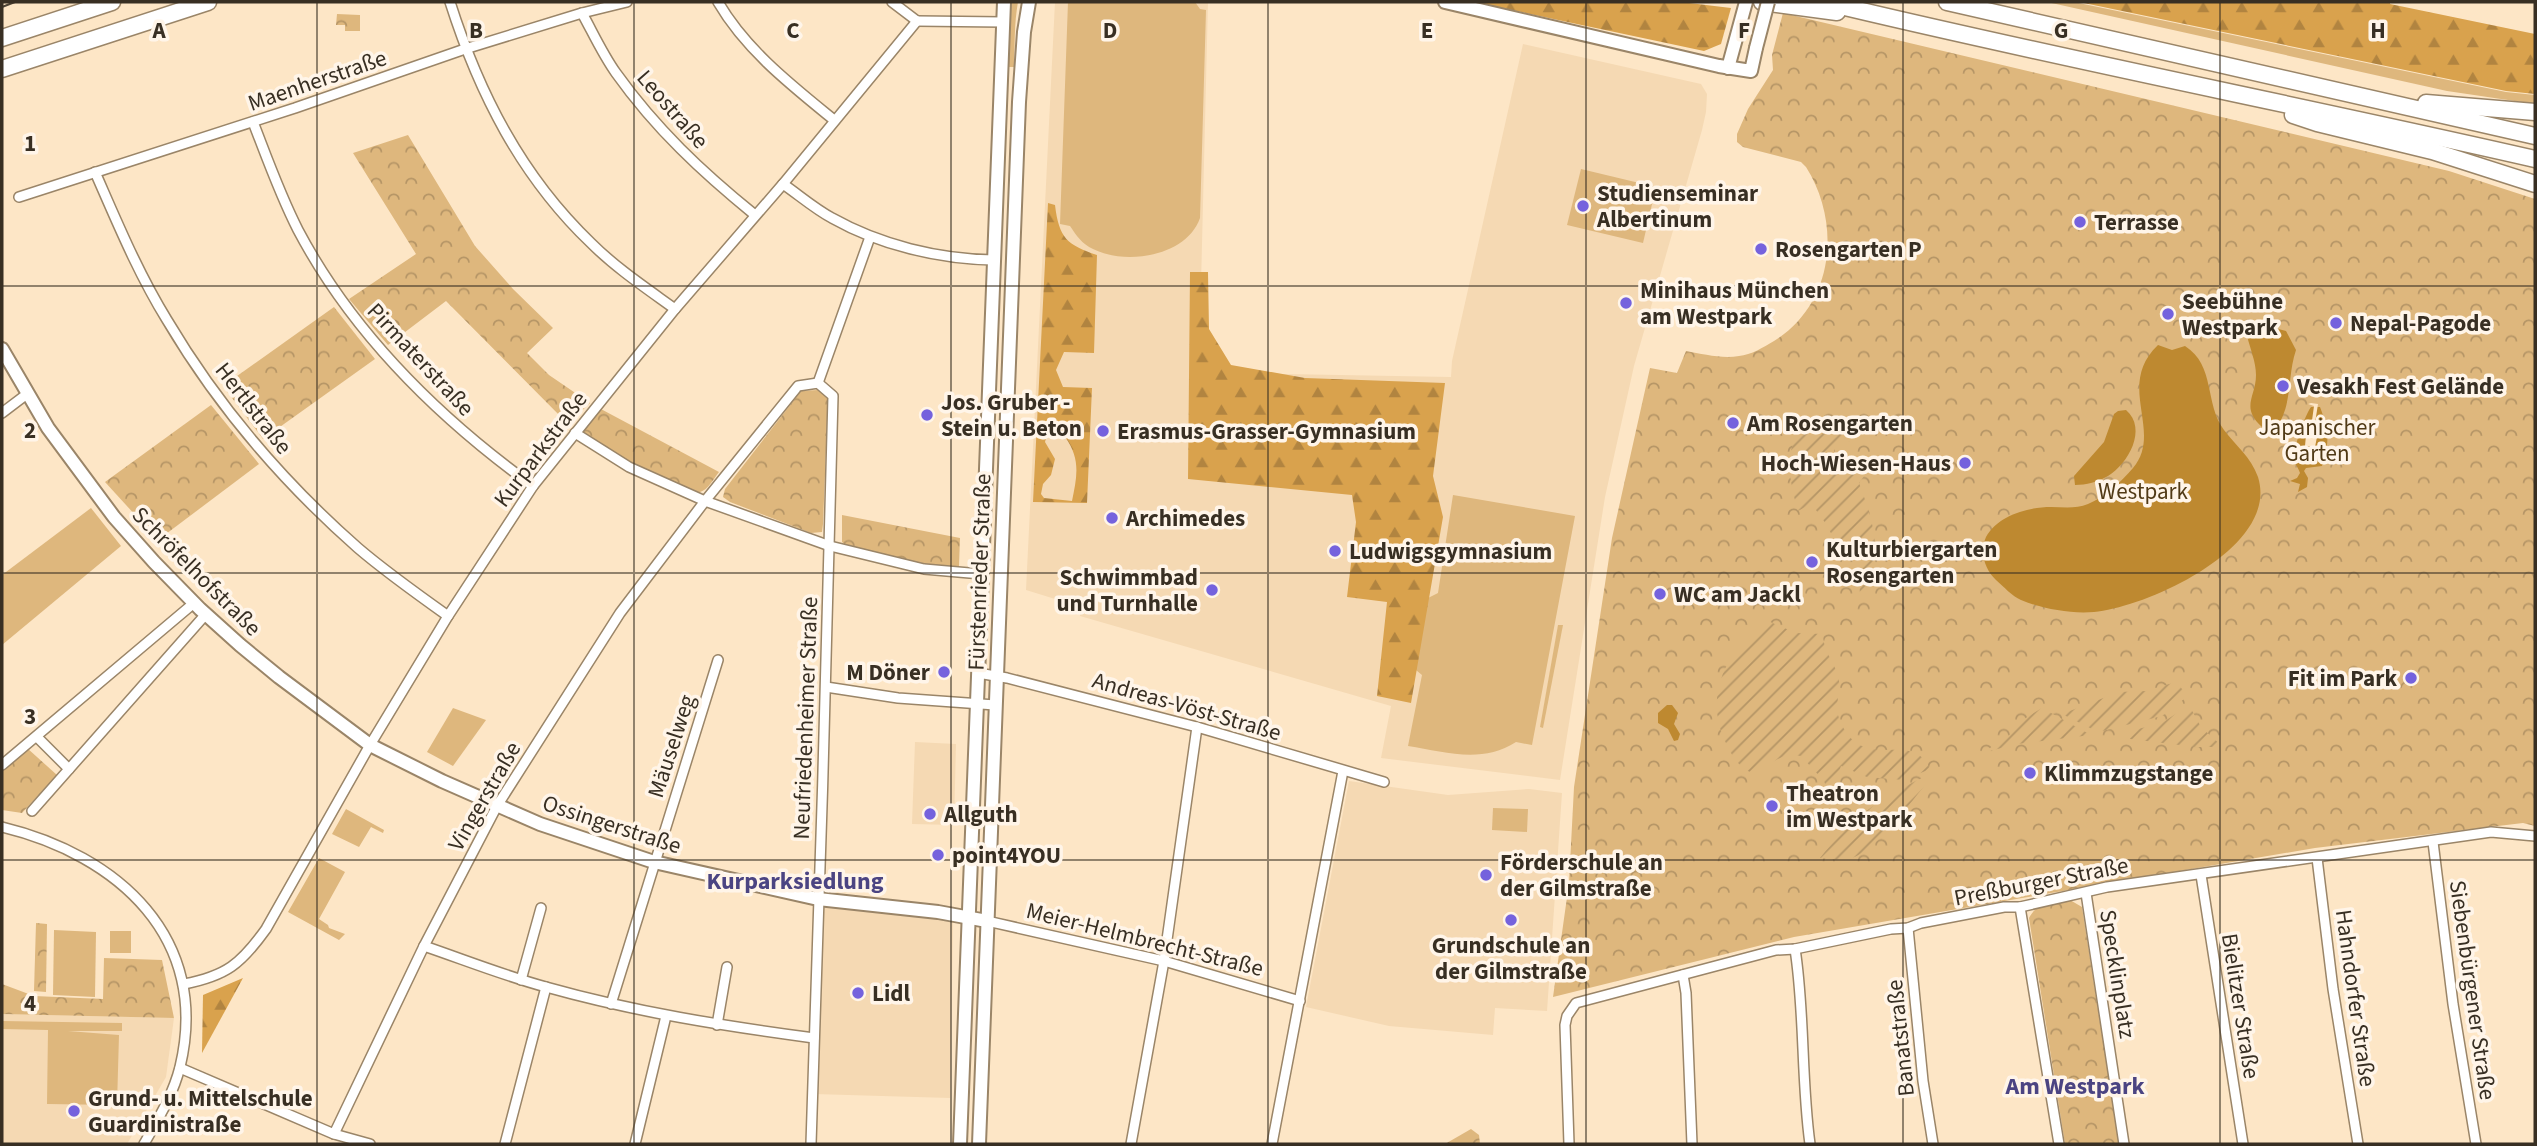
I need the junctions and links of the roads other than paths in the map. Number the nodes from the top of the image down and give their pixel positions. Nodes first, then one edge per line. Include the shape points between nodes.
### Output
1 (95, 2) edge
2 (112, 2) edge
3 (208, 2) edge
4 (450, 2) edge
5 (627, 2) edge
6 (718, 2) edge
7 (892, 2) edge
8 (1003, 2) edge
9 (1029, 2) edge
10 (1444, 2) edge
11 (1745, 2) edge
12 (1762, 2) edge
13 (1768, 2) edge
14 (1824, 2) edge
15 (1947, 2) edge
16 (582, 13) junction
17 (53, 21) junction
18 (917, 21) junction
19 (1003, 22) junction
20 (1909, 22) junction
21 (2, 38) edge
22 (465, 49) junction
23 (1728, 68) junction
24 (2, 69) edge
25 (2241, 96) junction
26 (2378, 100) junction
27 (2535, 112) edge
28 (834, 120) junction
29 (253, 122) junction
30 (2535, 136) edge
31 (2535, 159) edge
32 (95, 172) junction
33 (783, 184) junction
34 (2535, 184) edge
35 (19, 197) dead end
36 (755, 215) junction
37 (870, 237) junction
38 (993, 260) junction
39 (674, 309) junction
40 (2, 349) edge
41 (818, 383) junction
42 (27, 394) junction
43 (2, 413) edge
44 (575, 433) junction
45 (533, 486) junction
46 (705, 500) junction
47 (830, 546) junction
48 (981, 574) junction
49 (194, 603) junction
50 (206, 614) junction
51 (447, 615) junction
52 (718, 660) dead end
53 (978, 673) junction
54 (996, 676) junction
55 (826, 687) junction
56 (976, 705) junction
57 (995, 705) junction
58 (1197, 727) junction
59 (37, 737) junction
60 (370, 745) junction
61 (2, 765) edge
62 (69, 769) junction
63 (1343, 771) junction
64 (1384, 782) dead end
65 (497, 806) junction
66 (32, 811) dead end
67 (2, 827) edge
68 (2535, 836) edge
69 (2432, 842) junction
70 (2317, 858) junction
71 (654, 862) junction
72 (2201, 874) junction
73 (2086, 894) junction
74 (818, 899) junction
75 (2020, 907) junction
76 (541, 908) dead end
77 (978, 919) junction
78 (1908, 928) junction
79 (424, 946) junction
80 (1795, 949) junction
81 (1164, 961) junction
82 (726, 967) dead end
83 (1683, 975) junction
84 (521, 980) junction
85 (184, 985) junction
86 (546, 987) junction
87 (1300, 1001) junction
88 (611, 1004) junction
89 (666, 1016) junction
90 (717, 1025) junction
91 (814, 1038) junction
92 (180, 1068) junction
93 (334, 1134) junction
94 (144, 1144) edge
95 (370, 1144) edge
96 (505, 1144) edge
97 (635, 1144) edge
98 (811, 1144) edge
99 (960, 1144) edge
100 (979, 1144) edge
101 (1131, 1144) edge
102 (1272, 1144) edge
103 (1569, 1144) edge
104 (1692, 1144) edge
105 (1810, 1144) edge
106 (1933, 1144) edge
107 (2059, 1144) edge
108 (2124, 1144) edge
109 (2243, 1144) edge
110 (2358, 1144) edge
111 (2476, 1144) edge

1 - 17 highway
2 - 17 highway
3 - 24 highway
4 - 22 street
5 - 16 street, Maenherstraße
6 - 28 street via 776,72
7 - 18 street
8 - 19 main road, Fürstenrieder Straße
9 - 54 main road, Fürstenrieder Straße via 1019,102
10 - 23 main road
11 - 23 main road
12 - 20 highway
13 - 23 main road, bridge via 1751,71
14 - 20 highway
15 - 26 highway
16 - 22 street, Maenherstraße
16 - 36 street, Leostraße via 615,72 662,132
17 - 21 highway
18 - 19 street
18 - 28 street, Kurparkstraße
19 - 38 main road, Fürstenrieder Straße
20 - 25 highway
22 - 29 street, Maenherstraße
22 - 39 street via 492,111 542,189 592,244
25 - 31 highway
25 - 34 highway via 2317,123 2432,151
26 - 27 highway
26 - 30 highway
28 - 33 street, Kurparkstraße
29 - 32 street, Maenherstraße
29 - 45 street, Pirmaterstraße via 300,232 348,309 413,384 465,434
32 - 35 street, Maenherstraße
32 - 51 street, Hertlstraße via 167,320 226,409 320,514
33 - 36 street, Kurparkstraße
33 - 37 street via 831,218
36 - 39 street, Kurparkstraße
37 - 38 street via 927,253
37 - 41 street
38 - 48 main road, Fürstenrieder Straße
39 - 44 street, Kurparkstraße
40 - 42 main road, Schröfelhofstraße
41 - 46 street, Vingerstraße via 797,386
41 - 47 street, Neufriedenheimer Straße via 832,396
42 - 43 street
42 - 49 main road, Schröfelhofstraße via 114,517
44 - 45 street, Kurparkstraße
44 - 46 street via 629,467
45 - 51 street, Kurparkstraße
46 - 47 street
46 - 65 street, Vingerstraße via 620,613
47 - 48 street via 924,569
47 - 55 street, Neufriedenheimer Straße
48 - 53 main road, Fürstenrieder Straße
49 - 50 main road, Schröfelhofstraße
49 - 59 street
50 - 60 main road, Schröfelhofstraße via 279,677
50 - 62 street
51 - 60 street, Kurparkstraße
52 - 71 street, Mäuselweg
53 - 54 street, Andreas-Vöst-Straße
53 - 56 main road, Fürstenrieder Straße
54 - 57 main road, Fürstenrieder Straße
54 - 58 street, Andreas-Vöst-Straße
55 - 56 street
55 - 74 street, Neufriedenheimer Straße
56 - 57 street
56 - 77 main road, Fürstenrieder Straße
57 - 77 main road, Fürstenrieder Straße
58 - 63 street, Andreas-Vöst-Straße
58 - 81 street
59 - 61 street
59 - 62 street
60 - 65 main road, Ossingerstraße
60 - 85 street, Kurparkstraße via 248,953 229,970
62 - 66 street
63 - 64 street, Andreas-Vöst-Straße
63 - 87 street
65 - 71 main road, Ossingerstraße
65 - 79 street, Vingerstraße
67 - 85 street via 85,857 124,885 161,929
68 - 69 street, Preßburger Straße via 2491,832
69 - 70 street, Preßburger Straße
69 - 111 street, Siebenbürgener Straße
70 - 72 street, Preßburger Straße
70 - 110 street, Hahndorfer Straße
71 - 74 main road, Ossingerstraße
71 - 88 street, Mäuselweg
72 - 73 street, Preßburger Straße
72 - 109 street, Bielitzer Straße
73 - 75 street, Preßburger Straße
73 - 108 street, Specklinplatz
74 - 77 main road, Ossingerstraße
74 - 91 street, Neufriedenheimer Straße
75 - 78 street, Preßburger Straße
75 - 107 street
76 - 84 street
77 - 81 street, Meier-Helmbrecht-Straße
77 - 99 main road, Fürstenrieder Straße
77 - 100 main road, Fürstenrieder Straße
78 - 80 street, Preßburger Straße
78 - 106 street, Banatstraße
79 - 84 street
79 - 93 street, Vingerstraße
80 - 83 street, Preßburger Straße
80 - 105 street
81 - 87 street, Meier-Helmbrecht-Straße
81 - 101 street
82 - 90 street
83 - 103 street, Preßburger Straße via 1576,1003 1567,1016
83 - 104 street
84 - 86 street
85 - 92 street via 187,1018
86 - 88 street
86 - 96 street
87 - 102 street
88 - 89 street
89 - 90 street
89 - 97 street
90 - 91 street
91 - 98 street, Neufriedenheimer Straße
92 - 93 street
92 - 94 street via 168,1102
93 - 95 street

